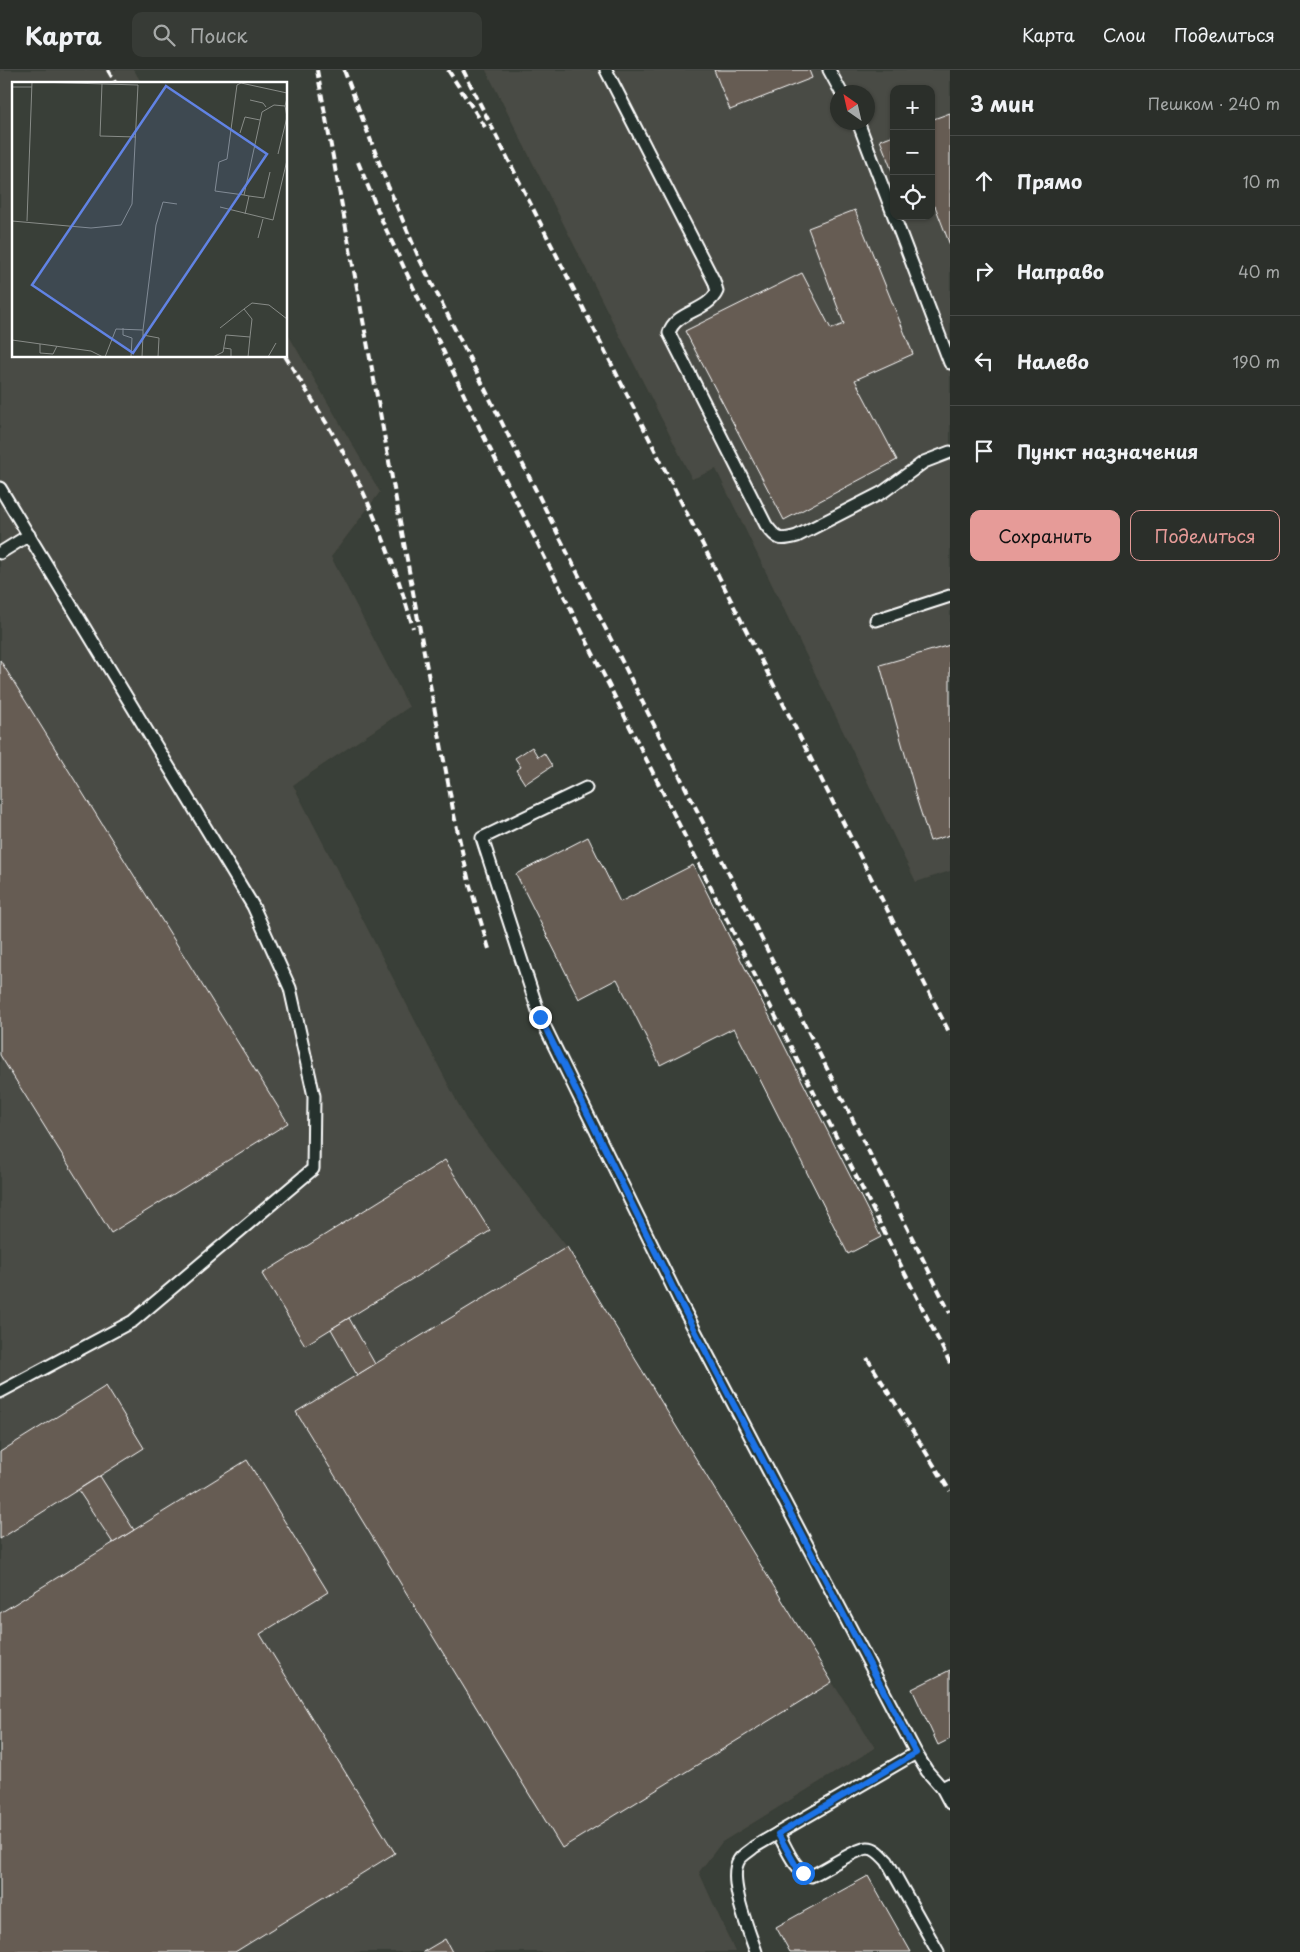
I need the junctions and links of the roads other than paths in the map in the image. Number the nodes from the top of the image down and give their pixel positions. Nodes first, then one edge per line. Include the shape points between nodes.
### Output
1 (606, 70) edge
2 (829, 70) edge
3 (837, 85) edge
4 (861, 130) edge
5 (950, 364) edge
6 (950, 452) edge
7 (0, 488) edge
8 (30, 535) junction
9 (0, 553) edge
10 (950, 596) edge
11 (876, 620) dead end
12 (586, 788) dead end
13 (0, 1392) edge
14 (916, 1753) junction
15 (946, 1786) edge
16 (950, 1803) edge
17 (778, 1834) junction
18 (756, 1952) edge
19 (938, 1952) edge

1 - 6 lane via 718,291 706,306 671,326 669,333 774,536 783,540 797,536 883,492 924,462
2 - 3 lane
4 - 5 lane
7 - 8 lane
8 - 9 lane
8 - 13 lane via 253,906 268,938 290,988 314,1096 313,1169 134,1320
10 - 11 lane
12 - 14 lane via 482,838 540,1017 680,1302
14 - 15 lane via 927,1771
14 - 17 lane
15 - 16 lane
17 - 18 lane via 740,1859 735,1872 736,1888
17 - 19 lane via 796,1866 811,1876 856,1852 869,1848 880,1853

